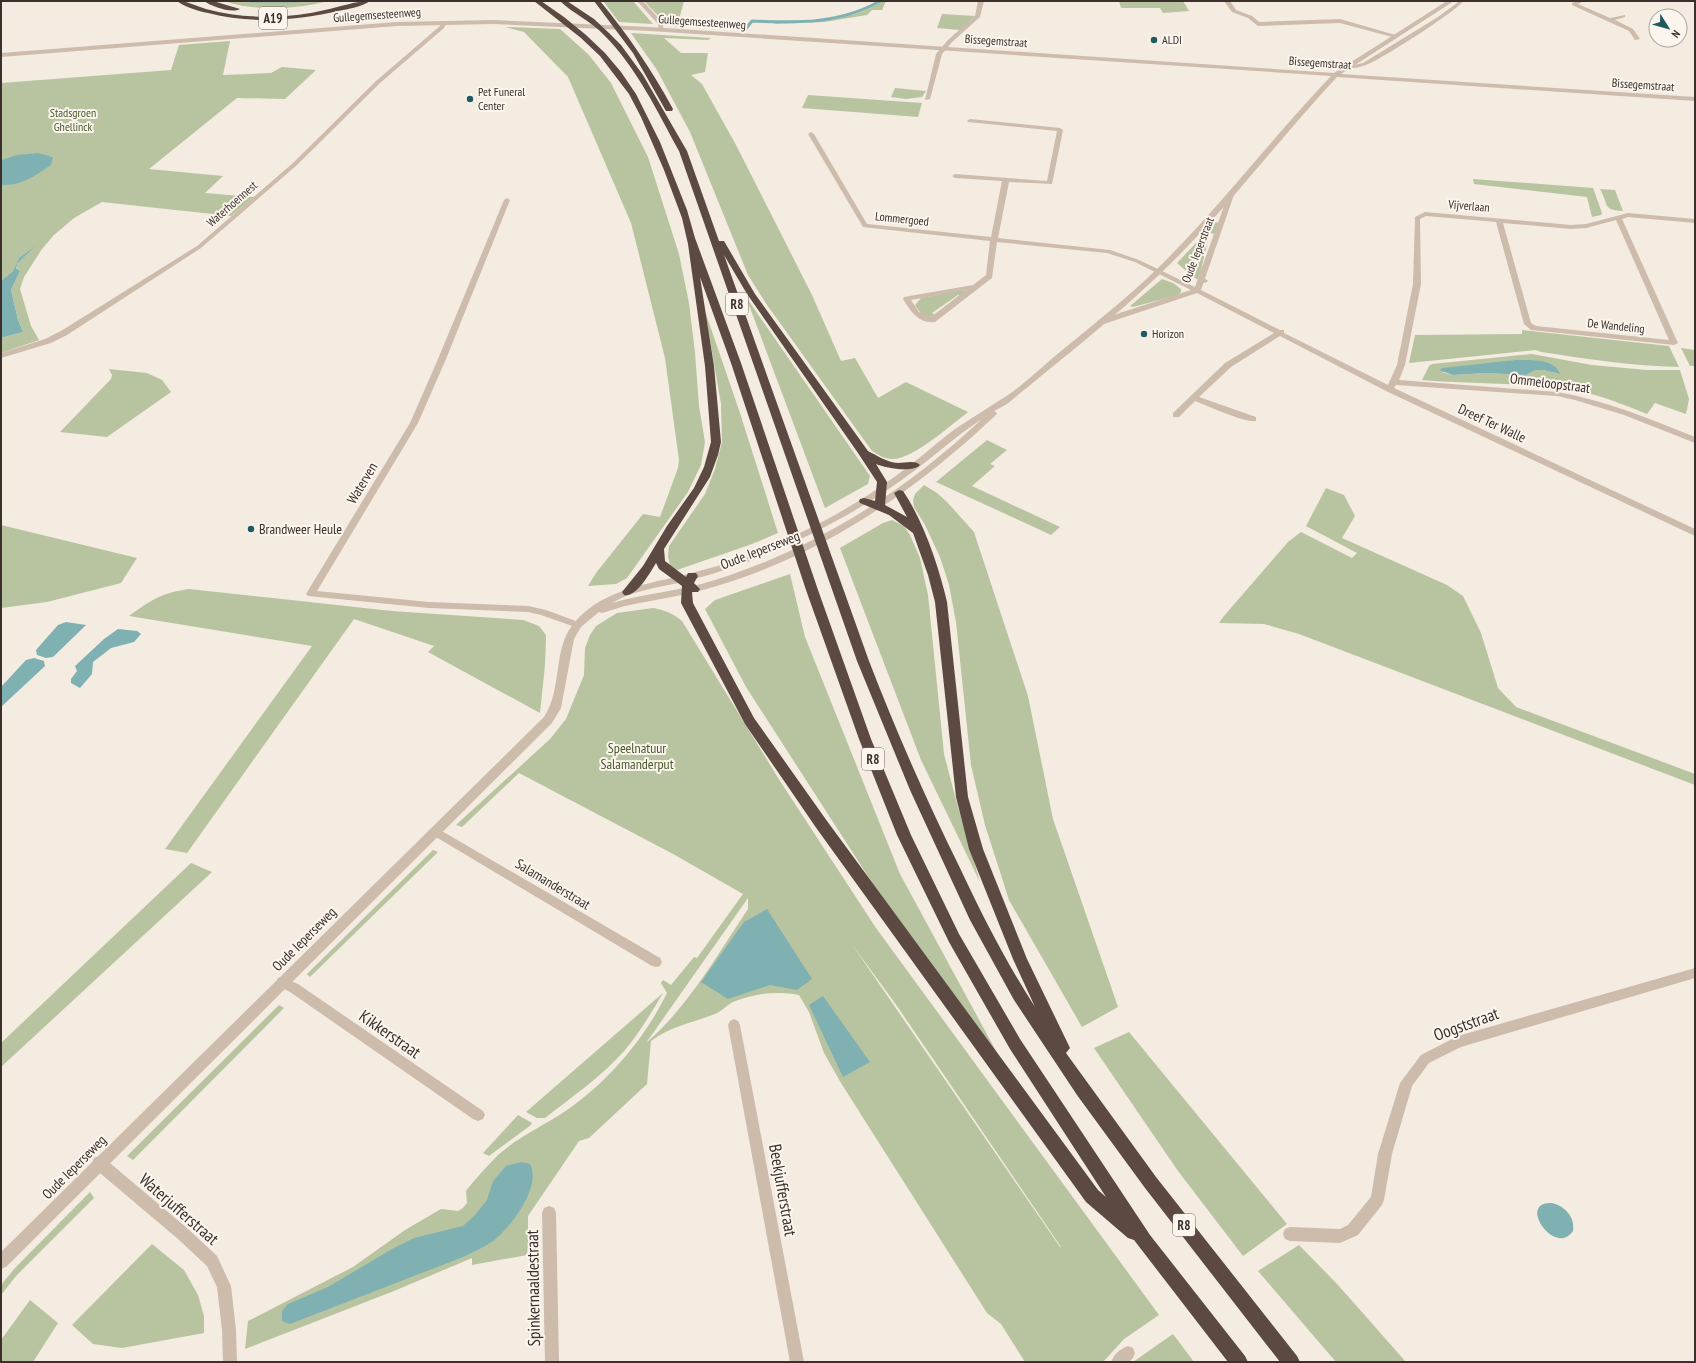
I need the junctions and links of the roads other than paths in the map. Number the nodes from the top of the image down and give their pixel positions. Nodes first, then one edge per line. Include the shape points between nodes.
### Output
1 (180, 1) edge
2 (207, 1) edge
3 (345, 1) edge
4 (367, 1) edge
5 (537, 1) edge
6 (563, 1) edge
7 (597, 1) edge
8 (640, 1) edge
9 (981, 1) edge
10 (1227, 1) edge
11 (1451, 1) edge
12 (1460, 1) edge
13 (1581, 1) edge
14 (241, 10) dead end
15 (254, 11) dead end
16 (1623, 16) dead end
17 (1610, 20) junction
18 (444, 22) junction
19 (662, 30) junction
20 (1396, 36) junction
21 (1637, 39) dead end
22 (943, 48) junction
23 (1, 55) edge
24 (1348, 67) junction
25 (1335, 75) junction
26 (927, 99) dead end
27 (1695, 99) edge
28 (970, 121) dead end
29 (811, 134) dead end
30 (683, 151) junction
31 (954, 176) dead end
32 (1006, 180) junction
33 (1232, 192) junction
34 (507, 200) dead end
35 (1618, 218) junction
36 (1499, 220) junction
37 (1695, 221) edge
38 (709, 223) junction
39 (690, 236) junction
40 (994, 240) junction
41 (1159, 270) junction
42 (978, 286) junction
43 (1197, 291) junction
44 (1101, 322) junction
45 (1281, 332) junction
46 (1, 356) edge
47 (1392, 385) junction
48 (1009, 398) junction
49 (1194, 398) junction
50 (1176, 415) dead end
51 (1254, 419) dead end
52 (1695, 440) edge
53 (863, 452) junction
54 (914, 466) junction
55 (925, 473) joint
56 (883, 488) junction
57 (899, 493) junction
58 (864, 501) junction
59 (880, 506) junction
60 (918, 532) junction
61 (1695, 533) edge
62 (658, 550) junction
63 (688, 584) junction
64 (628, 592) junction
65 (589, 616) junction
66 (578, 625) junction
67 (435, 831) junction
68 (656, 962) dead end
69 (1695, 973) edge
70 (282, 982) junction
71 (734, 1025) dead end
72 (1080, 1087) junction
73 (478, 1115) dead end
74 (99, 1163) junction
75 (549, 1213) dead end
76 (1290, 1234) dead end
77 (1144, 1241) junction
78 (1, 1262) edge
79 (230, 1362) edge
80 (552, 1362) edge
81 (797, 1362) edge
82 (1239, 1362) edge
83 (1291, 1362) edge

1 - 4 highway, A19 via 195,8 232,17 269,18 324,12
2 - 14 highway, A19
3 - 15 highway, A19 via 294,11
5 - 39 highway, R8 via 564,18 585,36 626,83 648,118 685,213
6 - 30 highway, R8 via 591,20 621,51 656,102
7 - 30 highway, R8 via 630,43 658,86 686,144
8 - 19 street via 661,24
9 - 22 street, Bissegemstraat via 974,22
10 - 20 street via 1234,11 1250,16 1258,24 1340,21
11 - 20 street, Oude Ieperstraat
12 - 24 street via 1440,18 1383,54 1365,64
13 - 17 street via 1574,4
16 - 17 street
17 - 21 street via 1631,30
18 - 19 street, Gullegemsesteenweg via 519,22
18 - 23 street, Gullegemsesteenweg
18 - 46 street, Waterhoennest via 442,27 378,82 295,164 199,246 64,333 48,341
19 - 22 street, Gullegemsesteenweg
20 - 24 street, Oude Ieperstraat
22 - 25 street, Bissegemstraat
22 - 26 street, Bissegemstraat via 939,54
24 - 25 street, Oude Ieperstraat
25 - 27 street, Bissegemstraat
25 - 33 street, Oude Ieperstraat
28 - 32 street via 1060,130 1050,183
29 - 40 street, Lommergoed via 865,226
30 - 38 highway, R8
31 - 32 street
32 - 40 street
33 - 41 street, Oude Ieperstraat
33 - 43 street, Oude Ieperstraat
34 - 66 street, Waterven via 414,423 311,594 429,605 528,609
35 - 36 street, Vijverlaan via 1586,226
35 - 36 street, De Wandeling via 1674,343 1534,328 1528,324
35 - 37 street, Vijverlaan via 1628,215
36 - 47 street, Vijverlaan via 1425,214 1416,218 1417,284 1401,365
38 - 53 highway via 751,294
38 - 72 highway, R8 via 809,510 896,744 981,929 1019,994
39 - 62 highway via 710,363 716,440 711,463 702,484
39 - 77 highway, R8 via 862,732 904,834 954,938 1011,1038
40 - 41 street, Lommergoed via 1108,251
40 - 42 street via 990,276
41 - 43 street, Dreef Ter Walle
41 - 44 street, Oude Ieperstraat
42 - 42 street via 932,320 920,318 908,299
43 - 44 street, Oude Ieperstraat
43 - 45 street, Dreef Ter Walle
44 - 48 street, Oude Ieperstraat
45 - 47 street, Dreef Ter Walle
45 - 49 street via 1228,366
47 - 52 street, Ommeloopstraat via 1582,397
47 - 61 street, Dreef Ter Walle
48 - 54 street, Oude Ieperstraat via 957,432
48 - 55 street, Oude Ieperstraat via 968,438
49 - 50 street
49 - 51 street
53 - 54 highway via 891,466
53 - 56 highway via 882,482
54 - 56 street, Oude Ieperseweg
55 - 57 street, Oude Ieperseweg
56 - 58 street, Oude Ieperseweg
56 - 59 highway
57 - 59 street, Oude Ieperseweg
57 - 60 highway
58 - 59 highway
58 - 63 street, Oude Ieperseweg via 804,535
59 - 60 highway via 906,521
59 - 63 street, Oude Ieperseweg via 805,549 760,568
60 - 72 highway via 936,579 941,602 962,797 976,849 1020,959
62 - 63 highway via 663,566
62 - 64 highway via 645,573
63 - 64 street, Oude Ieperseweg
63 - 65 street, Oude Ieperseweg via 608,607
63 - 77 highway via 687,604 749,721 1092,1196
64 - 65 street, Oude Ieperseweg via 613,598
65 - 66 street, Oude Ieperseweg
66 - 67 street, Oude Ieperseweg via 569,639 560,693 556,708 548,720
67 - 68 street, Salamanderstraat
67 - 70 street, Oude Ieperseweg
69 - 76 street, Oogststraat via 1458,1042 1425,1059 1406,1083 1385,1154 1377,1200 1353,1230 1340,1236
70 - 73 street, Kikkerstraat
70 - 74 street, Oude Ieperseweg
71 - 81 street, Beekjufferstraat
72 - 83 highway, R8
74 - 78 street, Oude Ieperseweg
74 - 79 street, Waterjufferstraat via 212,1262 224,1286
75 - 80 street, Spinkernaaldestraat
77 - 82 highway, R8

